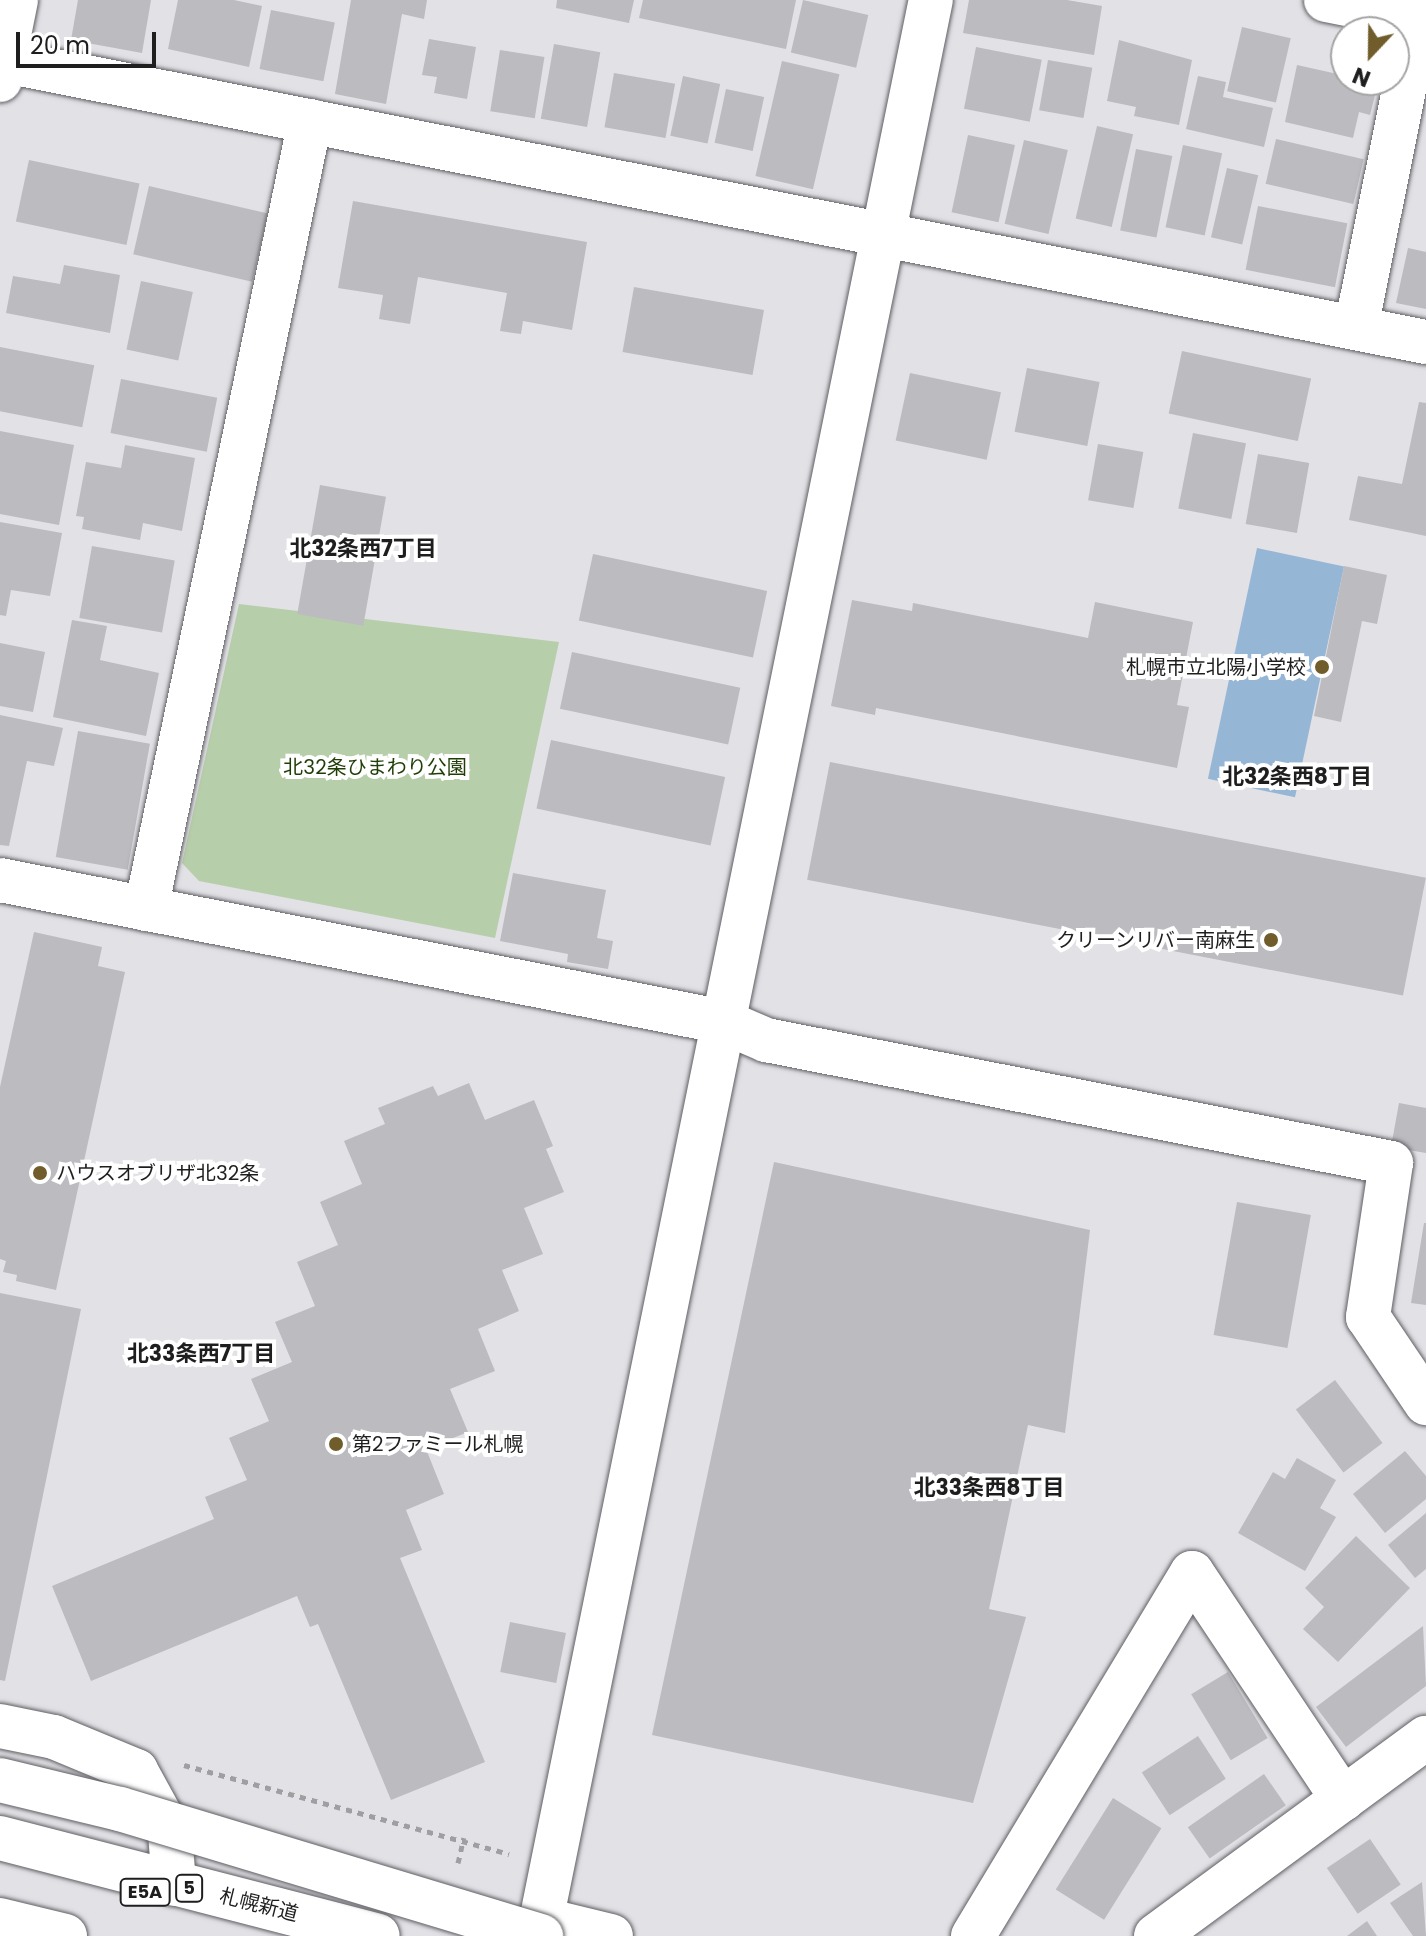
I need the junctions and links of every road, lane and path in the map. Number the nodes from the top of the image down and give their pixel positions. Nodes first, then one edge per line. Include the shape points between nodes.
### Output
1 (16, 0) edge
2 (931, 0) edge
3 (1326, 0) edge
4 (1420, 9) edge
5 (1, 67) edge
6 (310, 121) junction
7 (882, 234) junction
8 (1356, 328) junction
9 (1426, 342) edge
10 (0, 880) edge
11 (146, 909) junction
12 (724, 1022) junction
13 (1426, 1403) edge
14 (0, 1726) edge
15 (1426, 1738) edge
16 (136, 1771) junction
17 (0, 1780) edge
18 (1343, 1799) junction
19 (0, 1838) edge
20 (0, 1854) edge
21 (516, 1857) dead end
22 (174, 1884) junction
23 (0, 1920) edge
24 (540, 1930) edge
25 (65, 1936) edge
26 (289, 1936) edge
27 (378, 1936) edge
28 (611, 1936) edge
29 (973, 1936) edge
30 (1156, 1936) edge

1 - 5 main road
2 - 7 main road
3 - 4 main road
4 - 8 main road
5 - 6 main road
6 - 7 main road
6 - 11 main road
7 - 8 main road
7 - 12 main road
8 - 9 main road
10 - 11 main road
11 - 12 main road
12 - 13 main road via 766,1040 1391,1163 1368,1317
12 - 24 main road
14 - 16 main road via 54,1737
15 - 18 main road
16 - 21 path via 187,1764 464,1838
16 - 22 main road via 170,1833
17 - 24 main road, bridge via 120,1809
18 - 29 main road via 1192,1573
18 - 30 main road
19 - 22 main road, 札幌新道 / 5
20 - 26 main road, E5A
22 - 27 main road, 札幌新道 / 5
23 - 25 main road
24 - 28 main road

